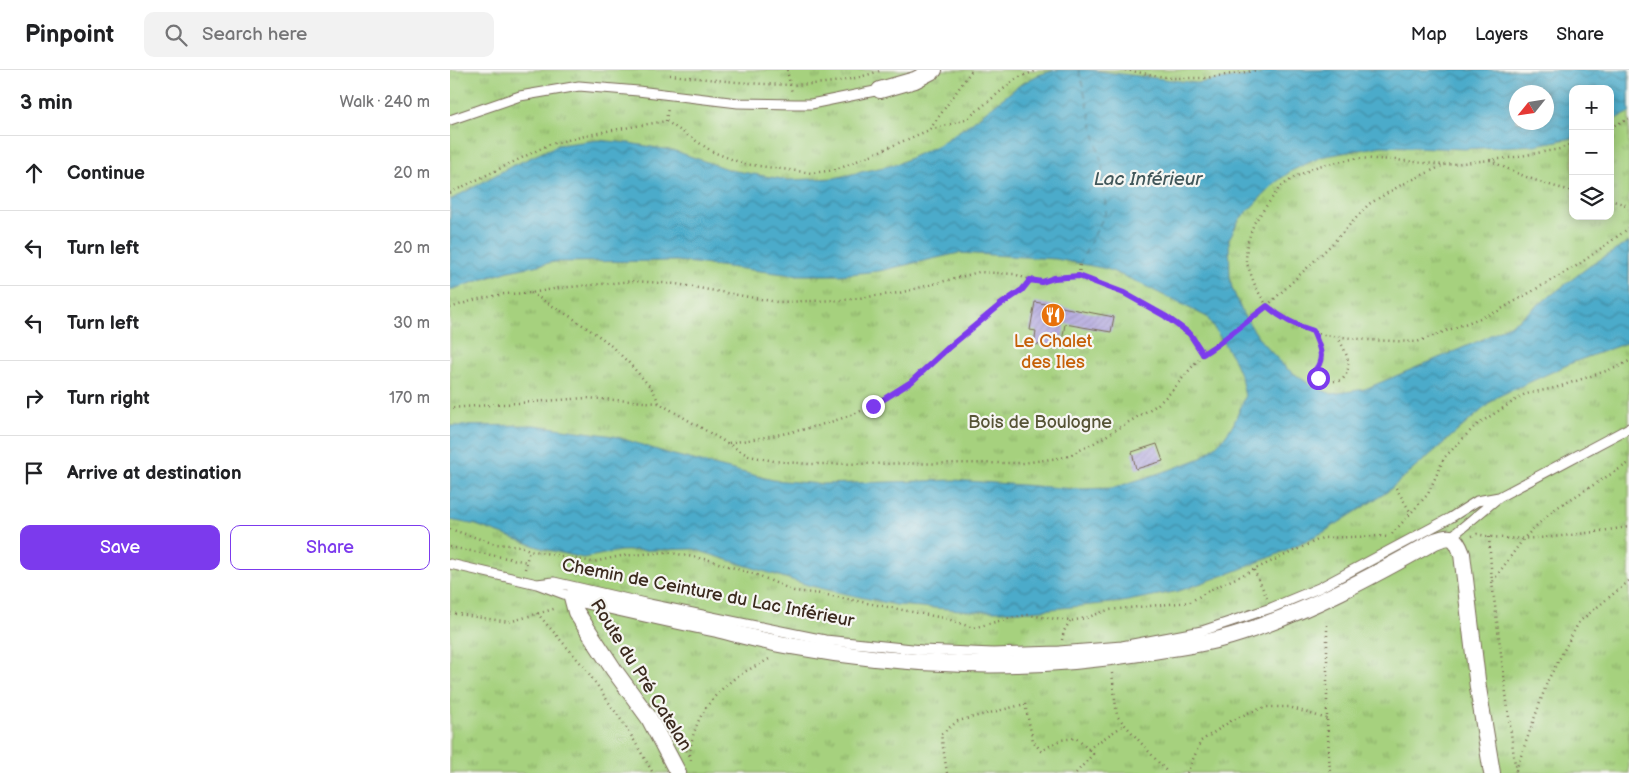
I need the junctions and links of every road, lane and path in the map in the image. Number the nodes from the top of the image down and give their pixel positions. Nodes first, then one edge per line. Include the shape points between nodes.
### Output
1 (787, 70) edge
2 (882, 70) edge
3 (934, 70) edge
4 (972, 70) edge
5 (1038, 70) edge
6 (1125, 70) edge
7 (1258, 70) edge
8 (670, 75) dead end
9 (791, 84) junction
10 (880, 90) joint
11 (795, 104) junction
12 (668, 108) dead end
13 (1629, 119) edge
14 (450, 120) edge
15 (666, 121) junction
16 (1614, 125) edge
17 (929, 130) junction
18 (1569, 145) edge
19 (1489, 160) junction
20 (1444, 165) junction
21 (1569, 190) edge
22 (450, 193) edge
23 (1614, 201) edge
24 (1629, 206) edge
25 (1629, 228) edge
26 (1080, 263) dead end
27 (1079, 276) junction
28 (1030, 280) junction
29 (531, 293) junction
30 (1267, 306) junction
31 (450, 308) edge
32 (1313, 331) junction
33 (1338, 336) junction
34 (1203, 354) junction
35 (1629, 361) edge
36 (659, 403) junction
37 (450, 408) edge
38 (1629, 428) edge
39 (728, 443) junction
40 (1629, 463) edge
41 (1396, 488) dead end
42 (1499, 497) junction
43 (1411, 513) junction
44 (1629, 527) edge
45 (450, 529) edge
46 (1477, 534) dead end
47 (1451, 537) junction
48 (1489, 537) junction
49 (1524, 538) junction
50 (450, 547) edge
51 (528, 550) junction
52 (526, 562) junction
53 (450, 564) edge
54 (1254, 570) junction
55 (522, 580) junction
56 (1629, 581) edge
57 (1492, 582) junction
58 (537, 584) junction
59 (572, 597) junction
60 (557, 608) dead end
61 (1272, 608) junction
62 (450, 613) edge
63 (538, 613) junction
64 (1327, 625) dead end
65 (770, 658) dead end
66 (1112, 673) dead end
67 (1328, 719) junction
68 (1124, 726) junction
69 (1088, 749) junction
70 (690, 756) dead end
71 (1516, 772) edge
72 (653, 773) edge
73 (678, 773) edge
74 (947, 773) edge
75 (1076, 773) edge
76 (1168, 773) edge
77 (1187, 773) edge
78 (1330, 773) edge
79 (1492, 773) edge

1 - 9 path
2 - 9 path via 852,78
3 - 10 street via 915,80
4 - 17 path
5 - 17 path via 1017,78 968,118
6 - 7 path via 1172,78 1206,78
8 - 9 path
9 - 11 path
10 - 11 lane
11 - 14 lane via 738,103 579,86 520,96
12 - 15 path
13 - 16 path
15 - 17 path via 713,152 744,164 812,173 836,170
15 - 22 path via 550,144
18 - 19 path
19 - 20 path
19 - 21 path via 1512,172
20 - 30 path via 1400,185 1370,204
20 - 30 path via 1357,158 1318,166 1280,187 1254,224 1247,244 1246,261
23 - 24 path
25 - 33 path via 1578,265 1496,312 1458,327 1417,342
26 - 27 path
27 - 28 path via 1042,282
27 - 34 path via 1124,293 1165,316 1190,334
28 - 29 path via 1014,274 979,272 899,292 843,300 777,302 634,280
28 - 39 path via 911,382 873,406 829,423
29 - 31 path via 504,294
29 - 36 path via 606,340 653,390
30 - 32 path via 1300,328
30 - 34 path
32 - 33 path
32 - 33 path via 1322,356 1312,374 1331,382 1342,380 1348,372 1348,361
34 - 39 path via 1157,405 1066,457 1023,463 809,464 749,456
35 - 43 path via 1555,388 1526,394 1475,426 1444,458 1428,494
36 - 37 path via 586,398
36 - 39 path
38 - 42 lane, Chemin de Ceinture du Lac Inférieur
40 - 49 path via 1553,510
41 - 43 path
42 - 47 lane, Chemin de Ceinture du Lac Inférieur
42 - 61 lane, Chemin de Ceinture du Lac Inférieur via 1477,501 1319,588
43 - 54 path via 1389,537 1322,538
44 - 49 path
45 - 51 path via 496,544 521,546
46 - 48 path
47 - 59 street, Chemin de Ceinture du Lac Inférieur via 1435,540 1341,592 1238,634 1142,653 1056,663 952,664 801,648
47 - 79 street via 1459,544 1464,563 1478,688
48 - 49 path
48 - 57 path
49 - 57 path
50 - 52 path
51 - 52 path
51 - 54 path via 593,562 667,552 709,560 794,591 948,619 973,628 1028,615 1070,622 1108,610 1190,602
52 - 55 path
53 - 55 lane, Chemin de Ceinture du Lac Inférieur
54 - 61 path
55 - 58 lane, Chemin de Ceinture du Lac Inférieur
56 - 71 path via 1578,622 1548,680
57 - 71 path
58 - 59 lane, Chemin de Ceinture du Lac Inférieur
58 - 61 lane, Chemin de Ceinture du Lac Inférieur via 554,582 825,640 993,653 1122,646 1202,631
59 - 73 street, Route du Pré Catelan via 576,612 649,718
60 - 63 path
62 - 63 path via 509,622
63 - 72 path via 585,668
64 - 67 path
65 - 70 path via 740,675 713,697 698,719
66 - 68 path via 1117,716
67 - 77 path via 1289,707 1268,707 1250,712 1231,720 1201,741
67 - 78 path
68 - 69 path
68 - 76 path
69 - 74 path via 1076,738 1060,740 1041,751 1033,741 1025,704 958,721 941,734
69 - 75 path via 1094,754

